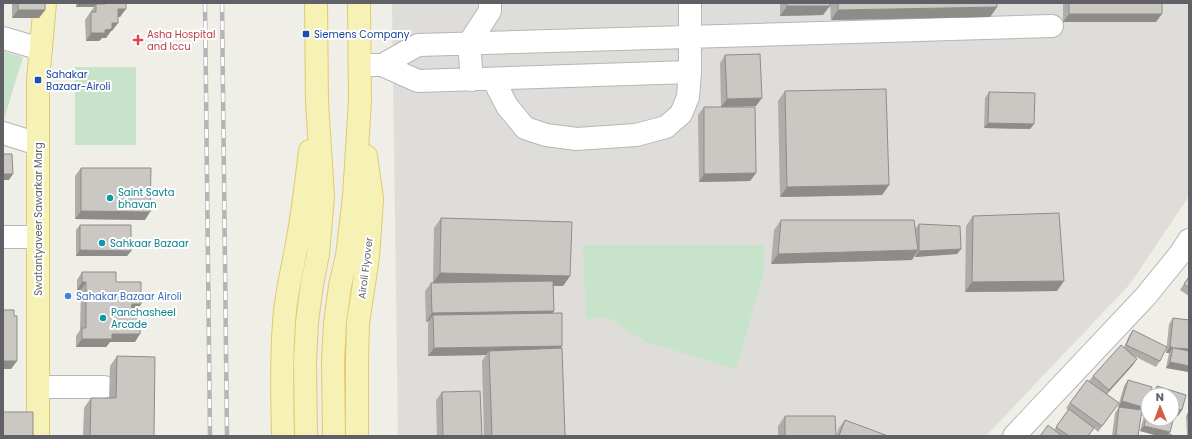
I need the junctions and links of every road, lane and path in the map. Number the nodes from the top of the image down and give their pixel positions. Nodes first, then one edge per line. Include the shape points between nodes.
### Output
1 (45, 3) edge
2 (316, 3) edge
3 (359, 3) edge
4 (490, 3) edge
5 (690, 3) edge
6 (1052, 26) dead end
7 (690, 36) junction
8 (3, 38) edge
9 (469, 42) junction
10 (41, 48) junction
11 (359, 65) junction
12 (382, 65) junction
13 (690, 72) junction
14 (483, 79) junction
15 (360, 101) junction
16 (317, 102) junction
17 (3, 133) edge
18 (38, 144) junction
19 (3, 237) edge
20 (38, 237) junction
21 (1189, 240) edge
22 (38, 387) junction
23 (104, 387) dead end
24 (38, 436) edge
25 (283, 436) edge
26 (306, 436) edge
27 (334, 436) edge
28 (358, 436) edge
29 (1014, 436) edge

1 - 10 main road, Swatantyaveer Sawarkar Marg
2 - 16 main road
3 - 11 main road
4 - 9 street via 490,11
5 - 7 street
6 - 7 street
7 - 9 street
7 - 13 street
8 - 10 street
9 - 12 street via 418,45
9 - 14 street
10 - 18 main road, Swatantyaveer Sawarkar Marg
11 - 12 street
11 - 15 main road
12 - 14 street via 418,81
13 - 14 street
13 - 14 street via 688,97 682,114 666,127 636,135 577,139 546,135 525,128
15 - 27 main road via 354,197 335,323
15 - 28 main road, Airoli Flyover via 372,200 368,257 358,323
16 - 25 main road via 305,196 284,322
16 - 26 main road via 324,197 307,322
17 - 18 street
18 - 20 main road, Swatantyaveer Sawarkar Marg
19 - 20 street
20 - 22 main road, Swatantyaveer Sawarkar Marg
21 - 29 street via 1145,297
22 - 23 street
22 - 24 main road, Swatantyaveer Sawarkar Marg

